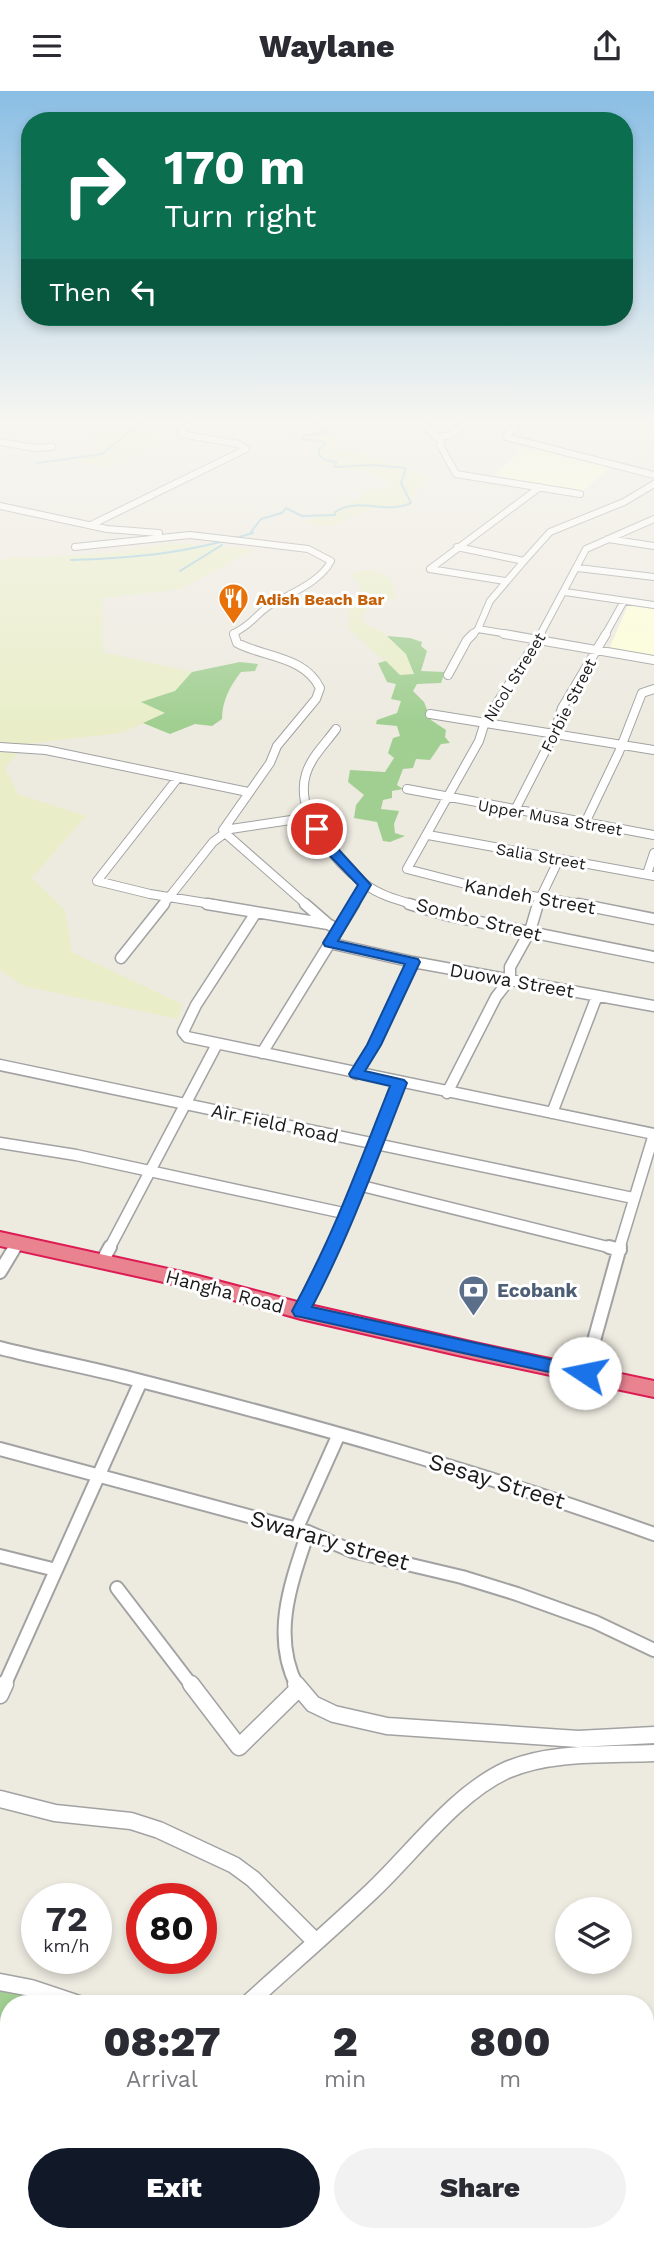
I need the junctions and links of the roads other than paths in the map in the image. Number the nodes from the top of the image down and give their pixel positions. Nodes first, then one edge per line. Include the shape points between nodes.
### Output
1 (84, 522) edge
2 (96, 522) edge
3 (491, 522) edge
4 (574, 522) edge
5 (646, 522) edge
6 (93, 524) junction
7 (190, 535) junction
8 (605, 539) junction
9 (654, 546) edge
10 (75, 547) dead end
11 (457, 547) junction
12 (524, 561) junction
13 (578, 568) junction
14 (654, 577) edge
15 (505, 581) junction
16 (565, 591) junction
17 (624, 601) junction
18 (654, 605) edge
19 (478, 629) junction
20 (536, 639) junction
21 (595, 650) junction
22 (654, 660) edge
23 (448, 675) dead end
24 (654, 689) edge
25 (430, 714) dead end
26 (485, 722) junction
27 (336, 729) dead end
28 (554, 734) junction
29 (622, 745) junction
30 (0, 747) edge
31 (654, 750) edge
32 (177, 779) junction
33 (407, 789) dead end
34 (248, 792) junction
35 (446, 797) junction
36 (515, 810) junction
37 (311, 817) junction
38 (585, 823) junction
39 (224, 831) junction
40 (428, 835) junction
41 (654, 835) edge
42 (654, 853) edge
43 (559, 859) junction
44 (407, 869) joint
45 (651, 875) edge
46 (365, 885) junction
47 (542, 896) junction
48 (168, 897) junction
49 (255, 914) junction
50 (654, 919) edge
51 (332, 927) junction
52 (530, 931) junction
53 (330, 943) junction
54 (654, 957) edge
55 (121, 958) dead end
56 (413, 962) junction
57 (510, 979) junction
58 (597, 996) junction
59 (654, 1006) edge
60 (217, 1044) junction
61 (262, 1053) junction
62 (0, 1065) edge
63 (356, 1074) junction
64 (399, 1083) junction
65 (447, 1093) junction
66 (183, 1104) junction
67 (552, 1113) junction
68 (654, 1134) edge
69 (0, 1143) edge
70 (374, 1144) junction
71 (149, 1171) junction
72 (358, 1185) junction
73 (633, 1198) junction
74 (348, 1214) junction
75 (9, 1241) edge
76 (620, 1250) junction
77 (103, 1260) junction
78 (0, 1272) edge
79 (301, 1311) junction
80 (0, 1348) edge
81 (585, 1373) junction
82 (141, 1381) junction
83 (654, 1389) edge
84 (339, 1434) junction
85 (0, 1449) edge
86 (100, 1474) junction
87 (302, 1531) junction
88 (654, 1534) edge
89 (0, 1556) edge
90 (56, 1570) junction
91 (117, 1588) dead end
92 (654, 1650) edge
93 (298, 1689) junction
94 (1, 1690) edge
95 (654, 1735) edge
96 (549, 1736) junction
97 (654, 1753) edge
98 (555, 1758) junction
99 (0, 1799) edge
100 (316, 1942) junction
101 (0, 1982) edge
102 (52, 1995) edge
103 (257, 1995) edge

1 - 6 street
2 - 6 street
3 - 11 street
4 - 12 street via 550,532
5 - 8 street, Nicol Streeet
6 - 7 street
7 - 10 street
7 - 34 street via 308,549 331,561 327,569 234,633 237,643 246,649 297,665 317,679 320,688
8 - 9 street
8 - 13 street, Nicol Streeet via 586,549
11 - 12 street
11 - 15 street via 430,569
12 - 15 street
13 - 14 street
13 - 16 street, Nicol Streeet
15 - 19 street via 488,604
16 - 17 street
16 - 20 street, Nicol Streeet
17 - 18 street
17 - 21 street, Forbie Street
19 - 20 street
19 - 23 street
20 - 21 street
20 - 26 street, Nicol Streeet
21 - 22 street
21 - 28 street, Forbie Street
24 - 29 street via 642,693
25 - 26 street
26 - 28 street
26 - 35 street, Nicol Streeet
27 - 37 street, Sombo Street via 306,775
28 - 29 street
28 - 36 street, Forbie Street
29 - 31 street
29 - 38 street
30 - 32 street via 38,748
32 - 34 street
32 - 48 street via 97,880
33 - 35 street, Upper Musa Street
34 - 39 street
35 - 36 street, Upper Musa Street
35 - 40 street, Nicol Streeet
36 - 38 street, Upper Musa Street
37 - 39 street
37 - 46 street, Sombo Street via 326,842
38 - 41 street, Upper Musa Street
39 - 48 street
39 - 51 street
40 - 43 street, Salia Street
40 - 44 street, Nicol Streeet
42 - 45 street
43 - 45 street, Salia Street
43 - 47 street
44 - 47 street, Kandeh Street via 477,887
46 - 51 street
46 - 52 street, Sombo Street via 428,910
47 - 50 street, Kandeh Street
47 - 52 street
48 - 49 street
48 - 55 street
49 - 51 street
49 - 60 street via 183,1032
51 - 53 street
52 - 54 street, Sombo Street
52 - 57 street via 510,967
53 - 56 street, Duowa Street
53 - 61 street
56 - 57 street, Duowa Street
56 - 63 street
57 - 58 street, Duowa Street
57 - 65 street via 496,996
58 - 59 street, Duowa Street
58 - 67 street
60 - 61 street
60 - 66 street
61 - 63 street
62 - 66 street, Air Field Road
63 - 64 street
64 - 65 street
64 - 70 street
65 - 67 street
66 - 70 street, Air Field Road
66 - 71 street
67 - 68 street
68 - 73 street
69 - 71 street
70 - 72 street
70 - 73 street, Air Field Road
71 - 74 street
71 - 77 street
72 - 74 street
72 - 76 street
73 - 76 street
74 - 79 street
75 - 77 highway, Hangha Road
75 - 78 street
76 - 81 street
77 - 79 highway, Hangha Road
79 - 81 highway, Hangha Road
80 - 82 street, Sesay Street
81 - 83 highway, Hangha Road
82 - 84 street, Sesay Street
82 - 86 street
84 - 87 street
84 - 88 street, Sesay Street via 514,1485
85 - 86 street, Swarary street
86 - 87 street, Swarary street
86 - 90 street
87 - 92 street, Swarary street via 352,1551 517,1594 595,1622
87 - 93 street via 283,1644
89 - 90 street
90 - 94 street
91 - 93 street via 239,1747
93 - 96 street via 309,1704 353,1719 398,1727
95 - 96 street
96 - 98 street
97 - 98 street
98 - 100 street via 509,1769 477,1789
99 - 100 street via 159,1830 234,1865
100 - 103 street
101 - 102 street

